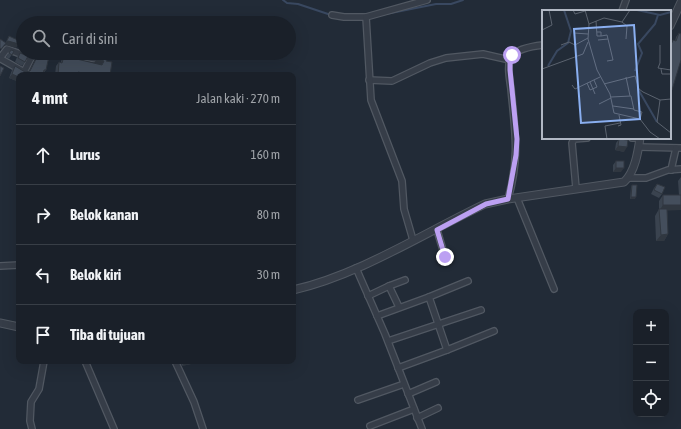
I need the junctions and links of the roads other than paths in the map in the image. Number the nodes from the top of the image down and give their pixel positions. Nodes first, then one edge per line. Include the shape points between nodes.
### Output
1 (427, 0) edge
2 (626, 0) edge
3 (681, 2) edge
4 (622, 10) edge
5 (332, 15) dead end
6 (366, 17) junction
7 (671, 24) edge
8 (542, 44) edge
9 (16, 51) edge
10 (1, 58) edge
11 (30, 60) edge
12 (510, 60) junction
13 (24, 72) edge
14 (24, 72) edge
15 (369, 80) junction
16 (574, 139) edge
17 (640, 139) edge
18 (638, 147) junction
19 (678, 148) edge
20 (681, 169) edge
21 (671, 170) junction
22 (629, 178) junction
23 (576, 188) junction
24 (517, 198) junction
25 (508, 199) junction
26 (437, 230) junction
27 (413, 240) junction
28 (445, 257) dead end
29 (16, 265) edge
30 (0, 266) edge
31 (356, 268) junction
32 (405, 280) dead end
33 (468, 281) dead end
34 (389, 286) junction
35 (296, 289) edge
36 (554, 289) dead end
37 (368, 296) junction
38 (429, 297) junction
39 (399, 307) junction
40 (481, 310) dead end
41 (377, 316) junction
42 (0, 323) edge
43 (439, 324) junction
44 (16, 326) edge
45 (494, 331) dead end
46 (388, 341) junction
47 (447, 350) junction
48 (44, 364) edge
49 (86, 364) edge
50 (176, 364) edge
51 (398, 368) junction
52 (436, 382) dead end
53 (404, 384) junction
54 (408, 394) junction
55 (358, 400) dead end
56 (438, 408) dead end
57 (414, 409) junction
58 (417, 418) junction
59 (370, 426) dead end
60 (32, 429) edge
61 (114, 429) edge
62 (203, 429) edge
63 (422, 429) edge

1 - 6 street
2 - 4 street
3 - 7 street
5 - 6 street
6 - 15 street
8 - 12 street via 517,52
9 - 10 street via 8,49
10 - 13 street
11 - 14 street
12 - 15 street via 483,54 446,58 392,81
12 - 25 street via 517,139
15 - 27 street via 373,108 402,181 404,210
16 - 23 street via 572,142
17 - 18 street
18 - 19 street
18 - 22 street
19 - 21 street
20 - 21 street
21 - 22 street via 646,178
22 - 23 street via 618,184
23 - 24 street
24 - 25 street
24 - 36 street
25 - 26 street via 486,204
26 - 27 street
26 - 28 street
27 - 31 street
29 - 30 street
31 - 35 street
31 - 37 street
32 - 34 street
33 - 38 street
34 - 37 street
34 - 39 street
37 - 41 street
38 - 39 street
38 - 43 street
39 - 41 street
40 - 43 street
41 - 46 street
42 - 44 street
43 - 46 street
43 - 47 street
45 - 47 street
46 - 51 street
47 - 51 street
48 - 60 street via 40,389 31,402
49 - 61 street
50 - 62 street
51 - 53 street
52 - 54 street
53 - 54 street
53 - 55 street
54 - 57 street
56 - 58 street
57 - 58 street
57 - 59 street
58 - 63 street

